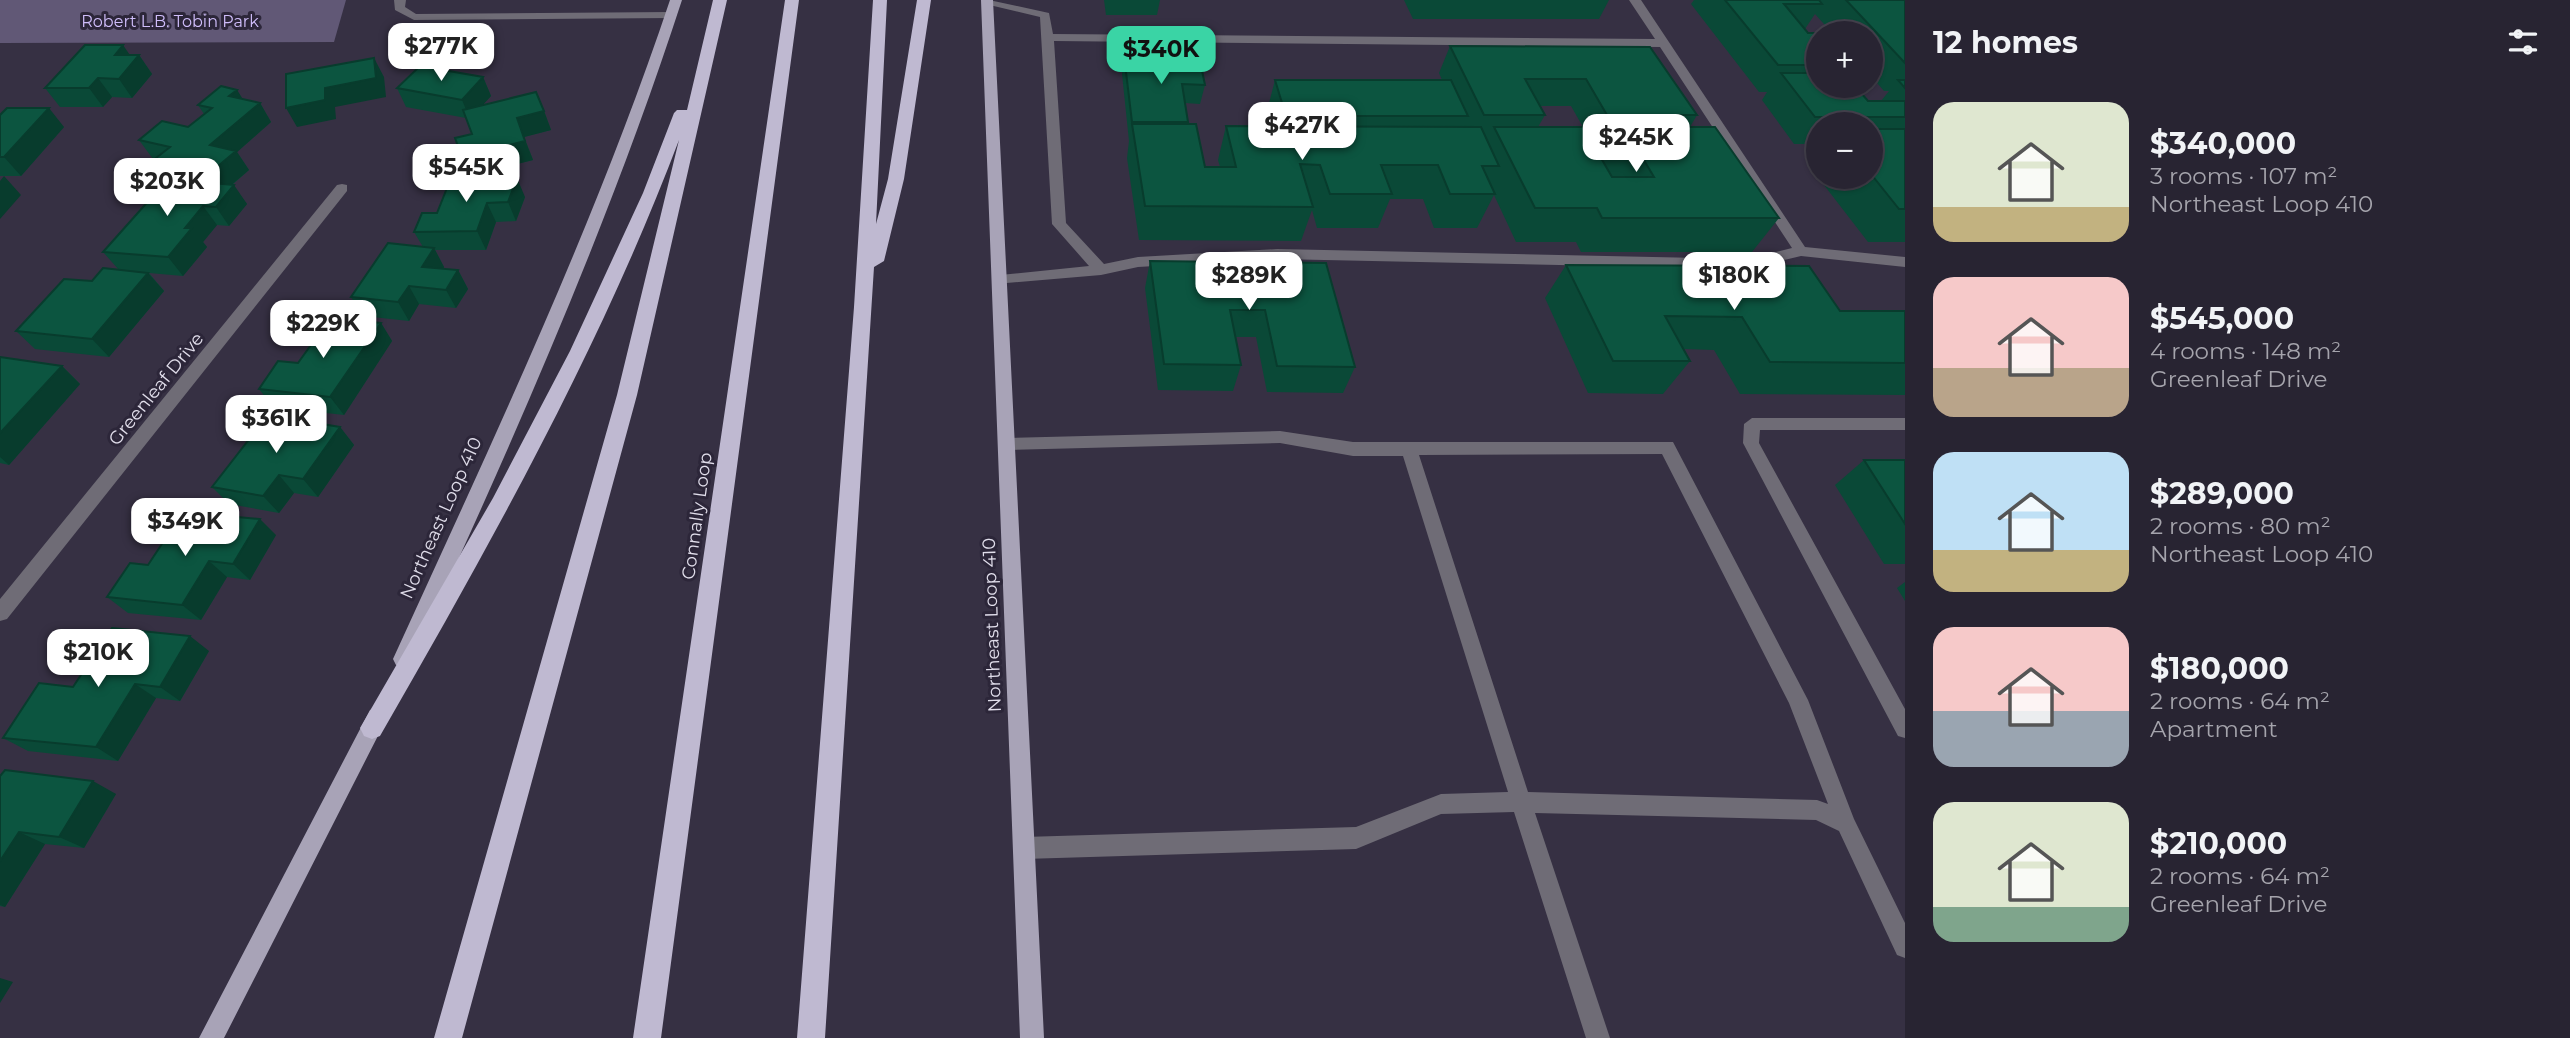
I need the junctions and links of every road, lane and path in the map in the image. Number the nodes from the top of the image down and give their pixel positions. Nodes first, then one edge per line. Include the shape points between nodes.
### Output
1 (400, 0) edge
2 (551, 0) edge
3 (602, 0) edge
4 (792, 0) edge
5 (880, 0) edge
6 (924, 0) edge
7 (1635, 0) edge
8 (987, 1) edge
9 (673, 8) edge
10 (718, 9) edge
11 (544, 16) junction
12 (596, 16) junction
13 (1048, 37) junction
14 (1664, 43) junction
15 (342, 188) dead end
16 (1801, 251) junction
17 (1905, 262) edge
18 (1101, 270) junction
19 (1000, 280) junction
20 (863, 307) junction
21 (1905, 424) edge
22 (1007, 444) junction
23 (1409, 449) junction
24 (0, 613) edge
25 (372, 729) junction
26 (1905, 729) edge
27 (1521, 802) junction
28 (1846, 824) junction
29 (1024, 848) junction
30 (1905, 947) edge
31 (211, 1038) edge
32 (448, 1038) edge
33 (647, 1038) edge
34 (811, 1038) edge
35 (1032, 1038) edge
36 (1598, 1038) edge

1 - 11 street via 399,8 414,17
2 - 11 street
3 - 12 street
4 - 33 highway, Connally Loop
5 - 20 highway
6 - 20 highway via 896,179
7 - 14 street
8 - 13 street via 1045,15
8 - 19 main road, Northeast Loop 410
9 - 12 street
9 - 25 main road, Northeast Loop 410 via 575,274
10 - 25 highway via 645,208 579,352 457,583
10 - 32 highway via 627,395
11 - 12 street
13 - 14 street
13 - 18 street via 1059,224
14 - 16 street
15 - 24 street, Greenleaf Drive
16 - 17 street
16 - 18 street via 1747,264 1277,254 1138,262
18 - 19 street
19 - 22 main road, Northeast Loop 410
20 - 34 highway
21 - 26 street via 1752,424 1751,443
22 - 23 street via 1280,437 1353,449
22 - 29 main road, Northeast Loop 410
23 - 27 street
23 - 28 street via 1667,447 1798,700
25 - 31 main road, Northeast Loop 410
27 - 28 street via 1817,810
27 - 29 street via 1441,804 1356,838
27 - 36 street
28 - 30 street
29 - 35 main road, Northeast Loop 410

